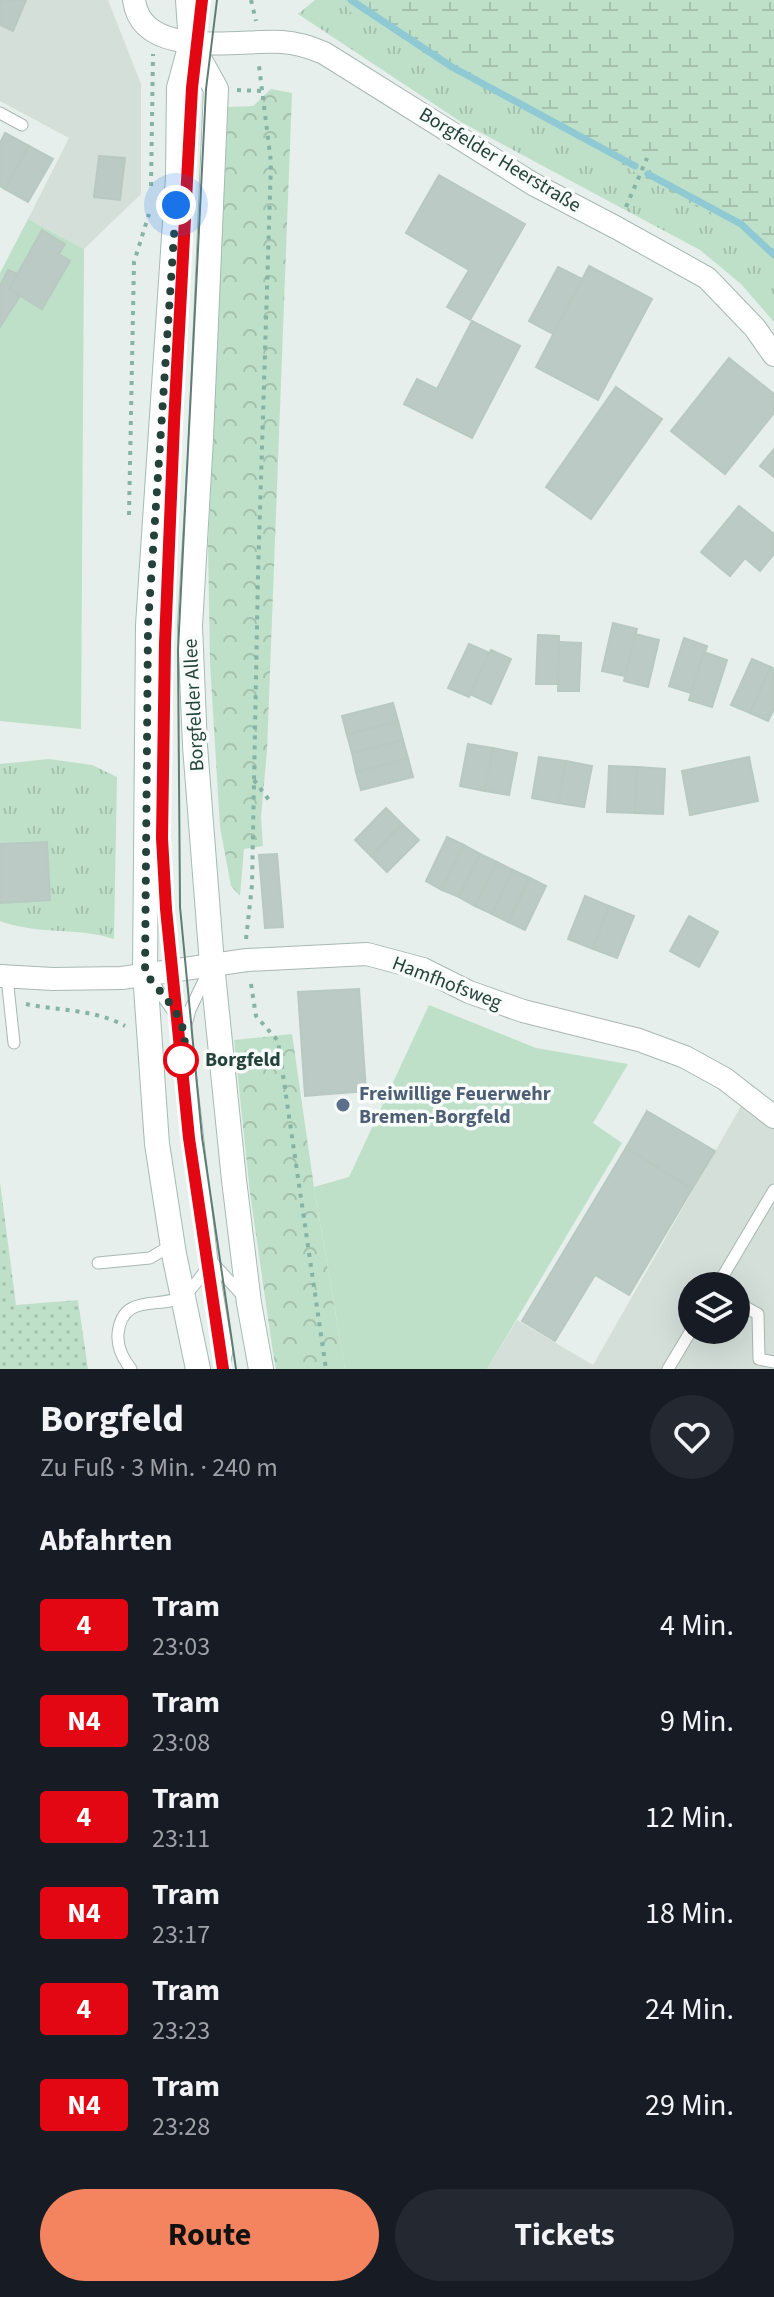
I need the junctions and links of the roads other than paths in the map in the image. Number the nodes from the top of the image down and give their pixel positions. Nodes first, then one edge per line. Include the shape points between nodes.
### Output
1 (134, 0) edge
2 (188, 0) edge
3 (191, 44) junction
4 (0, 113) edge
5 (22, 125) dead end
6 (774, 355) edge
7 (212, 964) junction
8 (145, 973) junction
9 (6, 985) edge
10 (185, 1028) junction
11 (14, 1043) dead end
12 (774, 1117) edge
13 (774, 1190) edge
14 (172, 1245) junction
15 (212, 1262) junction
16 (98, 1263) dead end
17 (725, 1272) edge
18 (182, 1297) junction
19 (249, 1303) junction
20 (750, 1310) edge
21 (683, 1344) edge
22 (774, 1362) edge
23 (131, 1369) edge
24 (198, 1369) edge
25 (223, 1369) edge
26 (261, 1369) edge
27 (668, 1369) edge

1 - 3 street, Borgfelder Heerstraße via 153,33
2 - 3 main road, Borgfelder Allee
3 - 6 street, Borgfelder Heerstraße via 302,44 324,53 533,184 707,278
3 - 7 main road, Borgfelder Allee via 216,89 190,626
3 - 8 main road, Borgfelder Allee via 179,88 178,177 148,625
4 - 5 lane
7 - 8 street, Hamfhofsweg
7 - 10 lane
7 - 12 street, Hamfhofsweg via 367,954 423,969 523,1011 685,1057 725,1079
7 - 19 main road, Borgfelder Allee
8 - 9 street, Hamfhofsweg
8 - 10 lane
8 - 14 main road, Borgfelder Allee via 157,1144
9 - 11 lane
10 - 15 lane
13 - 17 lane
14 - 16 lane via 150,1258
14 - 18 main road, Borgfelder Allee
15 - 18 lane
15 - 19 lane
15 - 25 lane via 227,1351
18 - 23 lane via 128,1311 118,1341
18 - 24 main road, Borgfelder Allee
19 - 26 main road, Borgfelder Allee
20 - 22 lane via 758,1314 759,1359
21 - 27 lane

